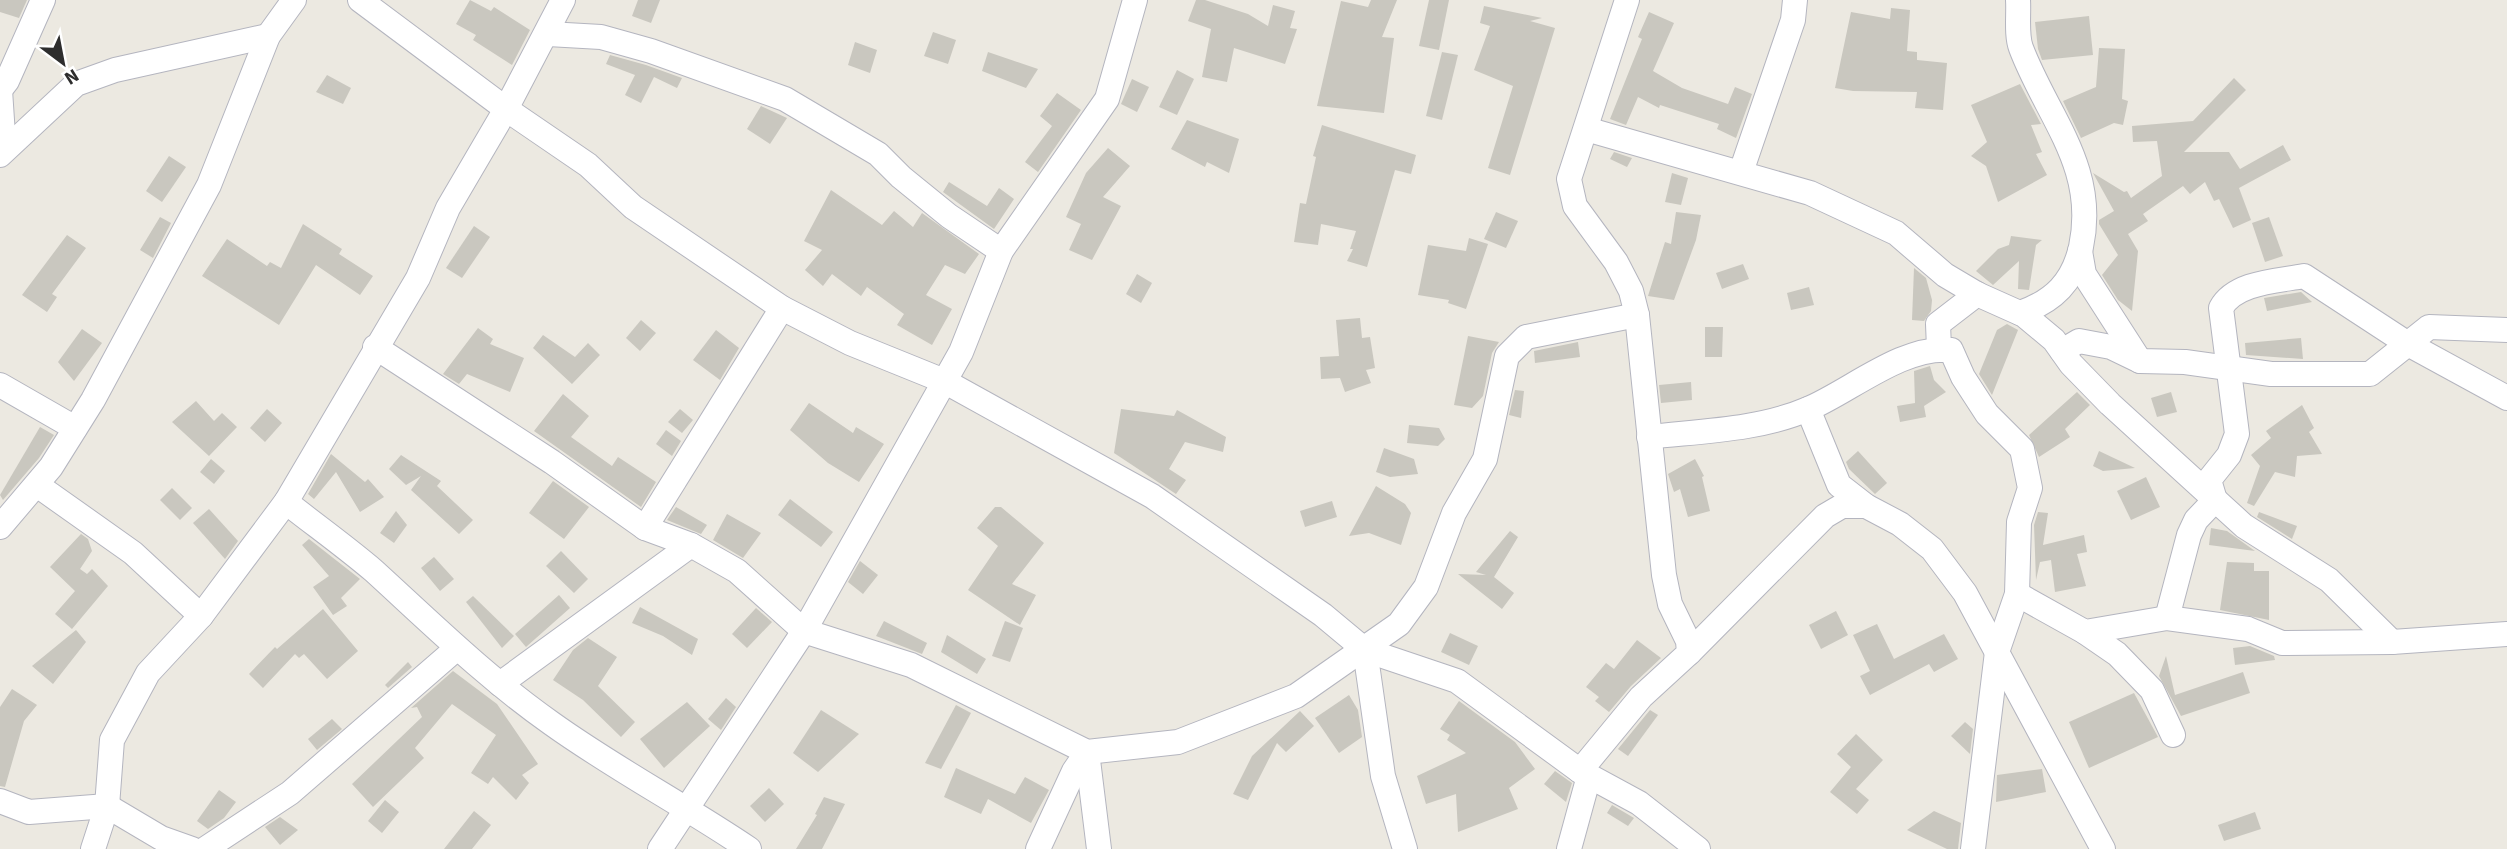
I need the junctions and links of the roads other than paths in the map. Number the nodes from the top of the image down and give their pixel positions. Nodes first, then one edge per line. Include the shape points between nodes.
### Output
1 (43, 0) edge
2 (295, 0) edge
3 (360, 0) edge
4 (563, 0) edge
5 (1135, 0) edge
6 (1626, 0) edge
7 (1795, 0) edge
8 (2018, 0) edge
9 (548, 34) junction
10 (268, 36) junction
11 (0, 90) edge
12 (506, 109) junction
13 (1587, 129) junction
14 (2, 153) edge
15 (1741, 172) junction
16 (1001, 251) junction
17 (2080, 251) junction
18 (1977, 294) junction
19 (782, 308) junction
20 (2020, 313) junction
21 (1637, 315) junction
22 (2507, 330) edge
23 (2407, 344) junction
24 (375, 347) junction
25 (1939, 348) junction
26 (2062, 351) junction
27 (2140, 361) junction
28 (2230, 367) junction
29 (944, 381) junction
30 (0, 385) edge
31 (2507, 398) edge
32 (1808, 409) junction
33 (75, 428) junction
34 (1649, 437) junction
35 (37, 485) junction
36 (2215, 500) junction
37 (286, 502) junction
38 (1866, 506) junction
39 (0, 527) edge
40 (645, 528) junction
41 (691, 545) junction
42 (2017, 594) junction
43 (201, 616) junction
44 (2167, 618) junction
45 (804, 631) junction
46 (2085, 632) junction
47 (2507, 634) edge
48 (2392, 642) junction
49 (456, 649) junction
50 (1365, 650) junction
51 (1997, 652) junction
52 (1689, 653) junction
53 (500, 684) junction
54 (2173, 735) dead end
55 (1087, 752) junction
56 (1585, 774) junction
57 (0, 801) edge
58 (107, 806) junction
59 (687, 806) junction
60 (93, 849) edge
61 (191, 849) edge
62 (205, 849) edge
63 (660, 849) edge
64 (749, 849) edge
65 (1038, 849) edge
66 (1100, 849) edge
67 (1405, 849) edge
68 (1570, 849) edge
69 (1698, 849) edge
70 (1973, 849) edge
71 (2103, 849) edge

1 - 11 street
2 - 10 street
3 - 12 street
4 - 9 street
5 - 16 street via 1107,99
6 - 13 street
7 - 15 street via 1793,20
8 - 17 street via 2019,45 2057,119 2084,186 2085,229
9 - 12 street
9 - 16 street via 601,37 785,99 878,154 949,216
10 - 14 street via 115,70 76,84
10 - 33 street via 209,185
11 - 14 street
12 - 19 street via 588,164 633,206
12 - 24 street via 448,208 418,278
13 - 15 street
13 - 21 street via 1572,165 1570,192 1575,206 1616,262
15 - 18 street via 1857,212 1896,233 1945,275
16 - 29 street via 961,352
17 - 20 street via 2076,269 2062,289 2041,306
17 - 27 street via 2084,274
18 - 20 street
18 - 25 street via 1938,324
19 - 29 street via 850,343
19 - 40 street
20 - 26 street
21 - 34 street
21 - 50 street via 1526,337 1507,356 1485,459 1454,513 1426,587 1399,624
22 - 23 street via 2428,327
23 - 28 street via 2370,374 2271,374
23 - 28 street via 2304,276 2257,285 2226,299 2221,308
23 - 31 street
24 - 37 street
24 - 40 street
25 - 32 street via 1876,369
25 - 42 street via 1951,350 1987,414 2022,449 2030,488 2019,522
26 - 27 street via 2079,341 2111,347
26 - 36 street via 2110,404
27 - 28 street
28 - 36 street via 2237,435 2229,455 2209,480
29 - 45 street
29 - 50 street via 1152,496 1323,615
30 - 33 street
32 - 34 street via 1737,427
32 - 38 street via 1839,485
33 - 35 street
34 - 52 street via 1664,575
35 - 39 street
35 - 43 street via 133,553
36 - 44 street via 2189,535
36 - 48 street via 2244,526 2329,580
37 - 43 street
37 - 49 street via 371,569
38 - 51 street via 1932,549 1965,593
38 - 52 street via 1842,506 1825,516
40 - 41 street
41 - 45 street via 737,571
41 - 53 street
42 - 46 street
42 - 51 street
43 - 58 street via 148,673 112,740
44 - 46 street
44 - 48 street via 2248,629 2282,643
45 - 55 street via 911,665
45 - 59 street
46 - 54 street via 2117,653 2152,690
47 - 48 street
49 - 53 street
49 - 62 street via 290,793
50 - 55 street via 1296,696 1178,742
50 - 56 street via 1457,681
50 - 67 street via 1383,776
51 - 70 street
51 - 71 street
52 - 56 street via 1641,697
53 - 59 street via 585,746
55 - 65 street via 1073,771
55 - 66 street
56 - 68 street
56 - 69 street via 1639,803
57 - 58 street via 29,811
58 - 60 street
58 - 61 street via 161,838
59 - 63 street
59 - 64 street

